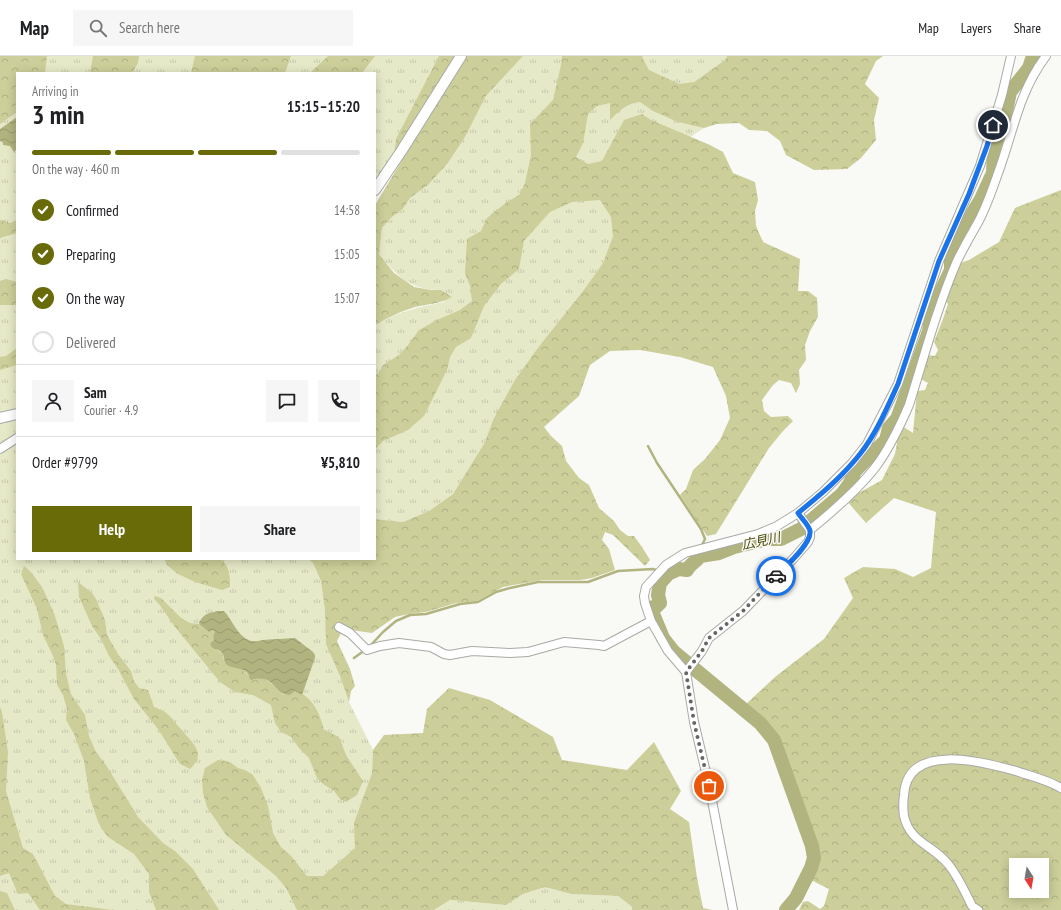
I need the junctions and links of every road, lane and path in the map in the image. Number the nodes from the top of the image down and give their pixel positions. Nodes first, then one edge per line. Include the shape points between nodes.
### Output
1 (461, 56) edge
2 (1012, 56) edge
3 (1046, 56) edge
4 (376, 189) edge
5 (16, 414) edge
6 (0, 418) edge
7 (16, 439) edge
8 (0, 449) edge
9 (799, 514) junction
10 (809, 529) junction
11 (651, 621) junction
12 (339, 627) dead end
13 (687, 670) junction
14 (1061, 788) edge
15 (733, 910) edge
16 (978, 910) edge

1 - 4 street
2 - 9 street via 987,146 939,261 898,384 861,454
3 - 10 street via 1027,86 982,214 944,294 901,423 876,466 860,484
5 - 6 street
7 - 8 street
9 - 10 street
9 - 11 street via 758,534 685,553 666,565 649,582 645,592 646,609
10 - 13 street via 808,542 743,611 709,638
11 - 12 street via 604,646 564,642 528,652 472,651 450,655 431,647 399,643 365,649 350,633
11 - 13 street via 668,651
13 - 15 street via 694,722
14 - 16 street via 1024,774 971,760 945,760 922,764 908,777 903,802 904,816 912,834 948,863 972,906

